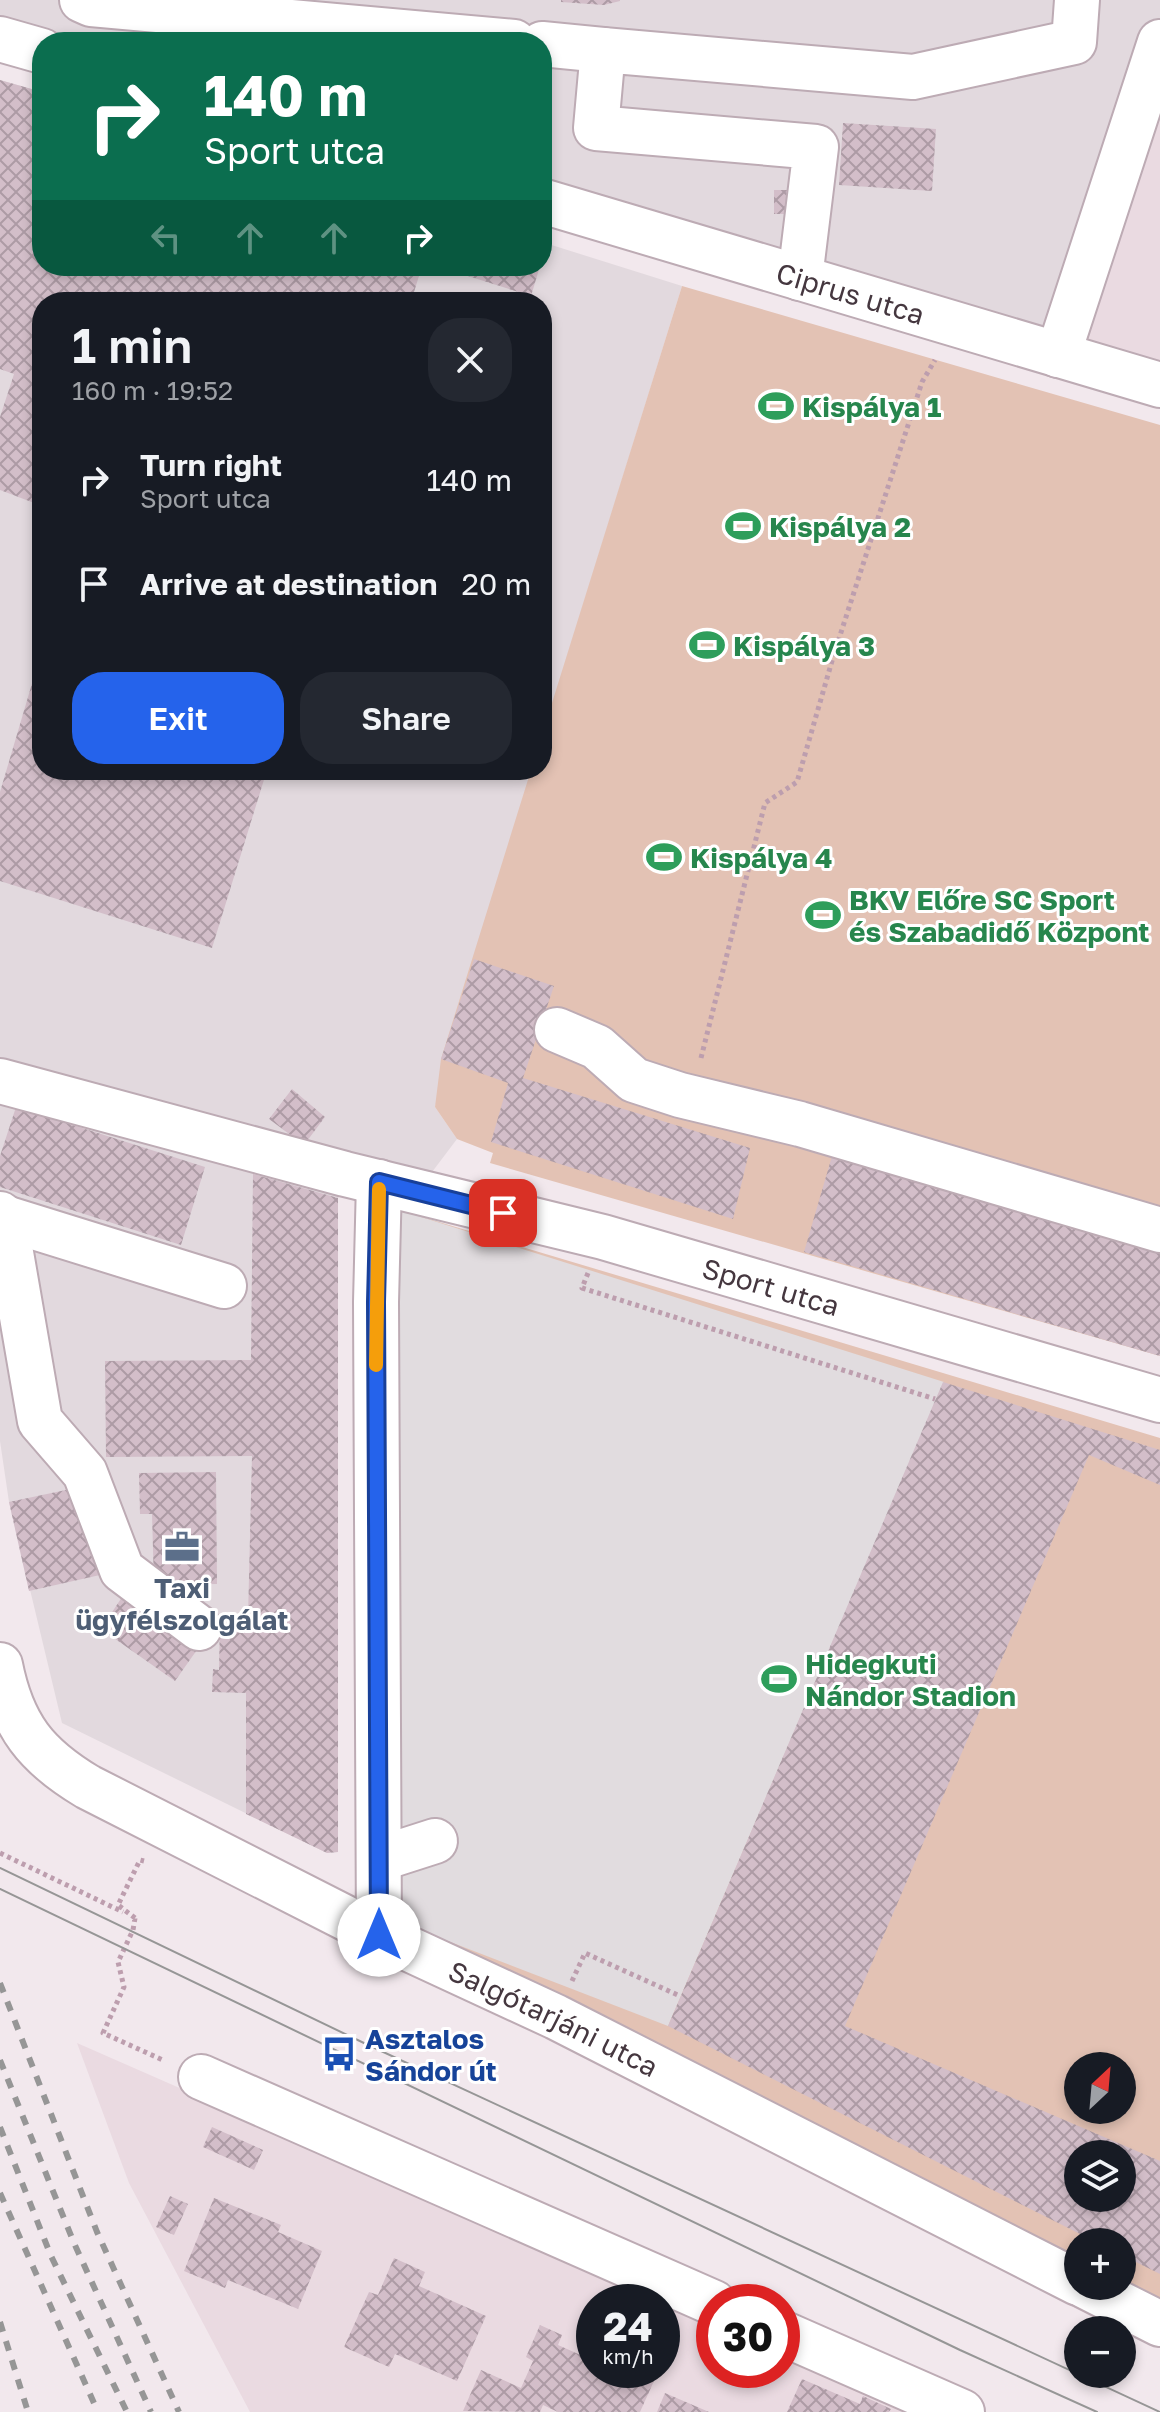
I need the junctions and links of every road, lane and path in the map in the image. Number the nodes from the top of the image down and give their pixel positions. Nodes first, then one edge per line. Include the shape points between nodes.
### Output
1 (82, 0) edge
2 (1077, 0) edge
3 (403, 32) edge
4 (0, 39) edge
5 (1160, 42) edge
6 (552, 45) edge
7 (32, 48) edge
8 (603, 50) junction
9 (552, 204) edge
10 (800, 278) junction
11 (956, 324) junction
12 (1058, 355) junction
13 (1160, 385) edge
14 (557, 1030) dead end
15 (0, 1081) edge
16 (691, 1098) junction
17 (379, 1182) junction
18 (2, 1216) edge
19 (1160, 1230) edge
20 (224, 1286) dead end
21 (582, 1288) dead end
22 (935, 1399) dead end
23 (1160, 1400) edge
24 (199, 1628) dead end
25 (0, 1665) edge
26 (435, 1841) dead end
27 (0, 1853) edge
28 (379, 1859) junction
29 (152, 1865) dead end
30 (135, 1918) junction
31 (379, 1935) junction
32 (585, 1953) dead end
33 (680, 1996) dead end
34 (201, 2077) joint
35 (1064, 2276) edge
36 (696, 2295) edge
37 (1113, 2300) edge
38 (1160, 2324) edge
39 (800, 2341) edge
40 (962, 2412) edge

1 - 3 street
2 - 8 street via 1074,42 913,77
4 - 7 street
5 - 12 street
6 - 8 street
8 - 10 street via 596,128 816,147
9 - 10 street, Ciprus utca
10 - 11 street, Ciprus utca
11 - 12 street, Ciprus utca
11 - 16 path via 922,382 797,782 765,803
12 - 13 street, Ciprus utca
14 - 16 street via 597,1047 634,1080
15 - 17 street, Sport utca
16 - 19 street
17 - 23 street, Sport utca via 603,1237
17 - 28 street
18 - 20 street
18 - 24 street via 40,1421 85,1473 122,1570
21 - 22 path
25 - 31 street, Salgótarjáni utca via 17,1720 34,1747 59,1769
26 - 28 street
27 - 30 path
28 - 31 street
29 - 30 path via 140,1860 118,1905
30 - 34 path via 118,1962 124,1987 103,2033
31 - 35 street, Salgótarjáni utca via 556,2017
32 - 33 path
34 - 36 street
37 - 38 street
39 - 40 street

